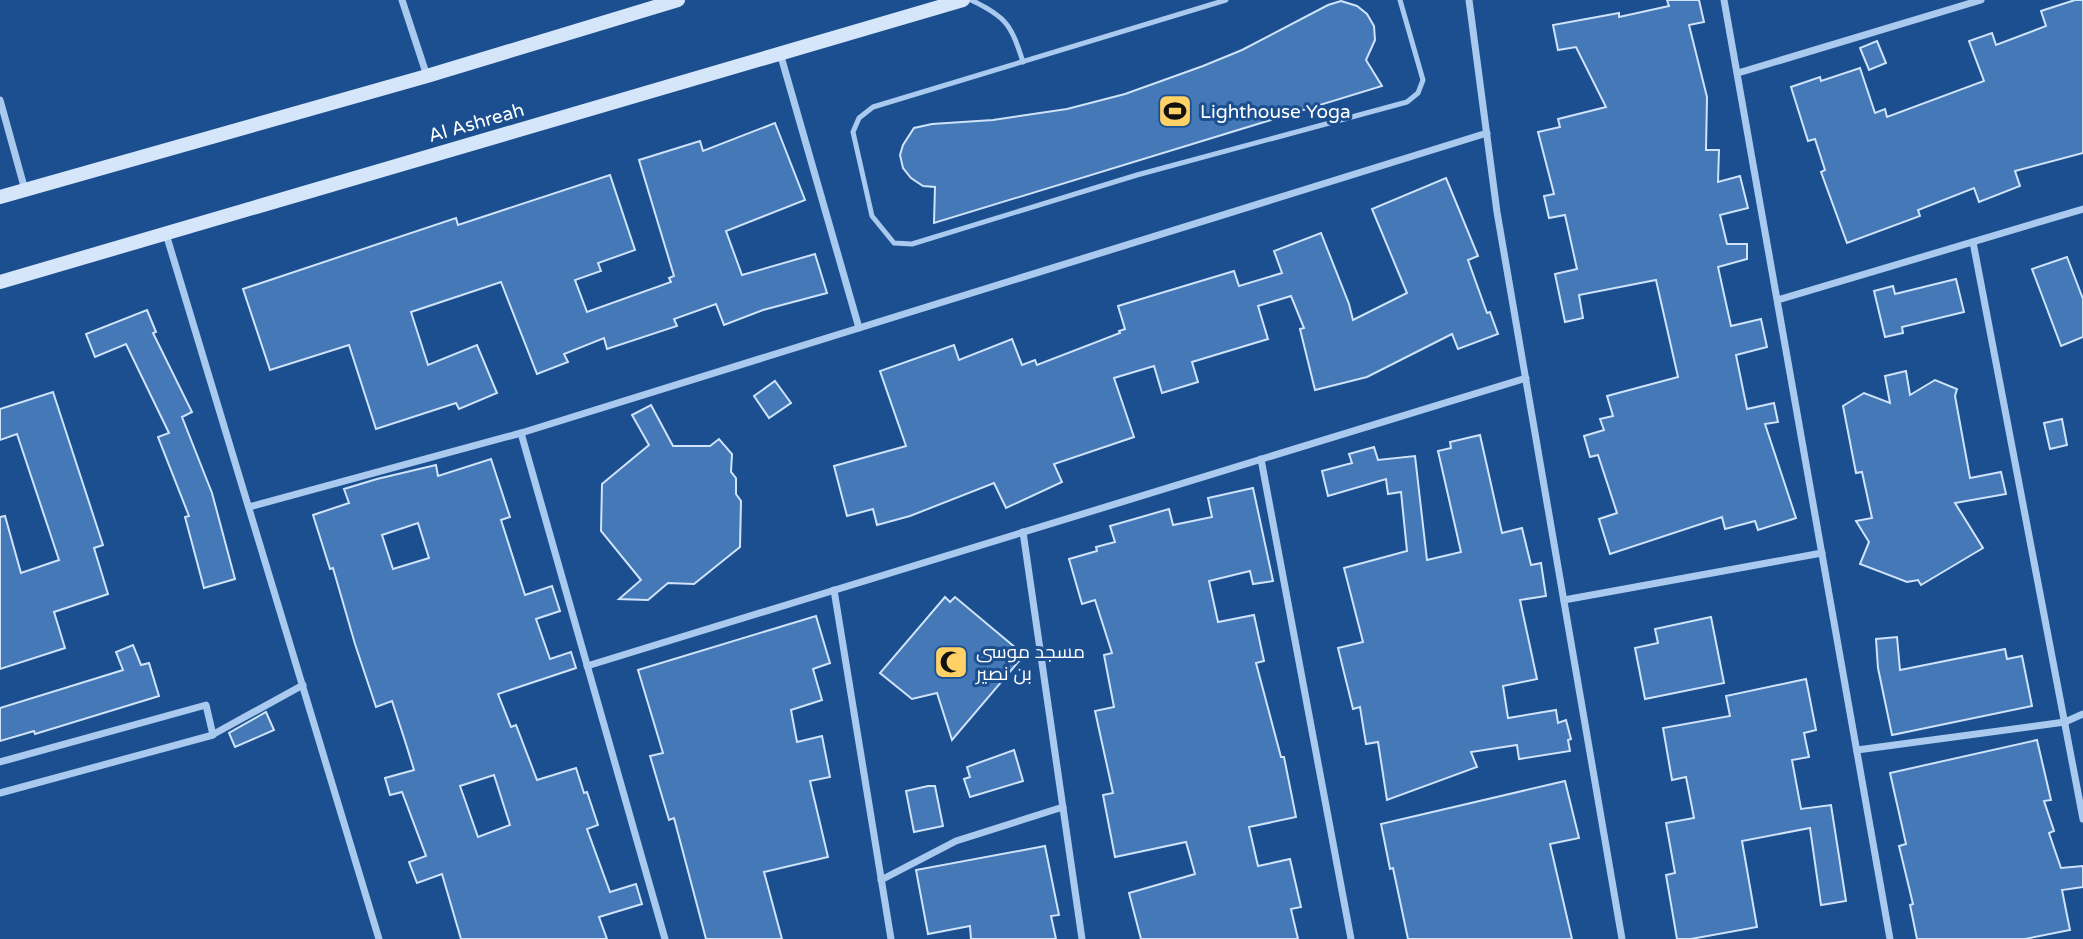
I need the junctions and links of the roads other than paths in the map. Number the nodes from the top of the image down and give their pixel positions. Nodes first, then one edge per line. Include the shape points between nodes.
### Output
1 (402, 0) edge
2 (678, 0) edge
3 (963, 0) edge
4 (971, 0) edge
5 (1226, 0) edge
6 (1400, 0) edge
7 (1469, 0) edge
8 (1724, 0) edge
9 (1981, 0) edge
10 (1214, 2) edge
11 (780, 53) junction
12 (1023, 62) junction
13 (1738, 73) junction
14 (426, 76) junction
15 (0, 100) edge
16 (1486, 133) junction
17 (25, 190) junction
18 (0, 197) edge
19 (2083, 209) edge
20 (166, 233) junction
21 (1973, 242) junction
22 (0, 282) edge
23 (1778, 300) junction
24 (859, 328) junction
25 (1525, 378) junction
26 (521, 433) junction
27 (1261, 459) junction
28 (249, 507) junction
29 (1023, 532) junction
30 (1822, 553) junction
31 (834, 590) junction
32 (1564, 600) junction
33 (587, 666) junction
34 (303, 685) junction
35 (2083, 714) edge
36 (2065, 722) junction
37 (212, 735) junction
38 (1857, 750) junction
39 (0, 762) edge
40 (0, 793) edge
41 (1063, 807) junction
42 (2083, 819) edge
43 (881, 880) junction
44 (379, 939) edge
45 (664, 939) edge
46 (891, 939) edge
47 (1082, 939) edge
48 (1352, 939) edge
49 (1622, 939) edge
50 (1890, 939) edge

1 - 14 street
2 - 14 street
3 - 11 street, Al Ashreah
4 - 12 lane via 1004,20
5 - 10 lane
6 - 12 lane via 1423,79 1418,93 1407,102 1137,175 912,244 894,243 872,216 853,132 859,118 873,107
7 - 16 street
8 - 13 street
9 - 13 street
10 - 12 lane
11 - 20 street, Al Ashreah
11 - 24 street
13 - 23 street
14 - 17 street
15 - 17 street
16 - 24 street
16 - 25 street
17 - 18 street
19 - 21 street
20 - 22 street, Al Ashreah
20 - 28 street
21 - 23 street
21 - 36 street
23 - 30 street
24 - 26 street
25 - 27 street
25 - 32 street
26 - 28 street
26 - 33 street
27 - 29 street
27 - 48 street
28 - 34 street
29 - 31 street
29 - 41 street
30 - 32 street
30 - 38 street
31 - 33 street
31 - 43 street
32 - 49 street
33 - 45 street
34 - 37 street
34 - 44 street
35 - 36 street
36 - 38 street
36 - 42 street
37 - 39 street via 206,705
37 - 40 street
38 - 50 street
41 - 43 street via 956,841
41 - 47 street
43 - 46 street

